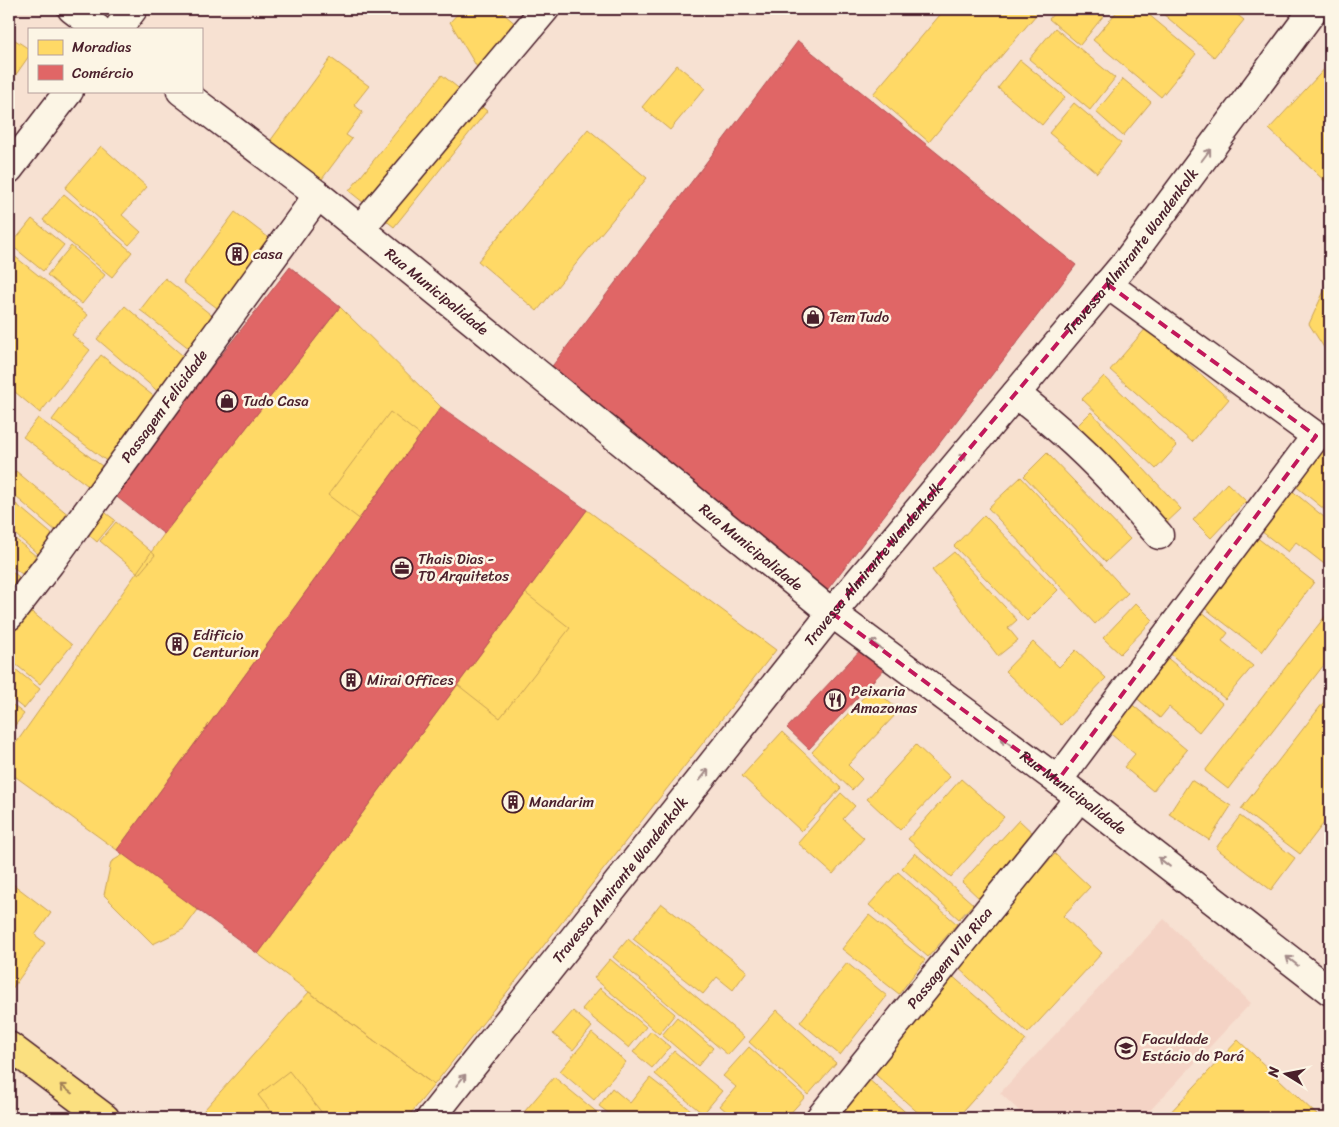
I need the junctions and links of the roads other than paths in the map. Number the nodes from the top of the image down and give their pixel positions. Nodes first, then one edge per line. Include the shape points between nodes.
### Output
1 (72, 9) edge
2 (133, 9) edge
3 (545, 9) edge
4 (1314, 9) edge
5 (97, 28) edge
6 (119, 28) edge
7 (68, 92) edge
8 (182, 92) edge
9 (9, 169) edge
10 (318, 195) junction
11 (360, 229) junction
12 (1108, 284) junction
13 (1016, 394) junction
14 (1159, 535) dead end
15 (832, 613) junction
16 (9, 616) edge
17 (1058, 780) junction
18 (1080, 796) junction
19 (1330, 991) edge
20 (9, 1046) edge
21 (105, 1118) edge
22 (431, 1118) edge
23 (820, 1118) edge

1 - 5 street
2 - 6 street
3 - 11 street
12 -> 4 street, Travessa Almirante Wandenkolk
7 - 9 street
8 - 10 street, Rua Municipalidade
10 - 11 street, Rua Municipalidade
10 - 16 street, Passagem Felicidade
11 - 15 street, Rua Municipalidade
12 - 13 street, Travessa Almirante Wandenkolk
12 - 17 street via 1316,436
13 - 14 street via 1086,456
15 -> 13 street, Travessa Almirante Wandenkolk
17 -> 15 street, Rua Municipalidade
22 -> 15 street, Travessa Almirante Wandenkolk
17 - 18 street, Rua Municipalidade
19 -> 18 street, Rua Municipalidade
18 - 23 street, Passagem Vila Rica
21 -> 20 main road

